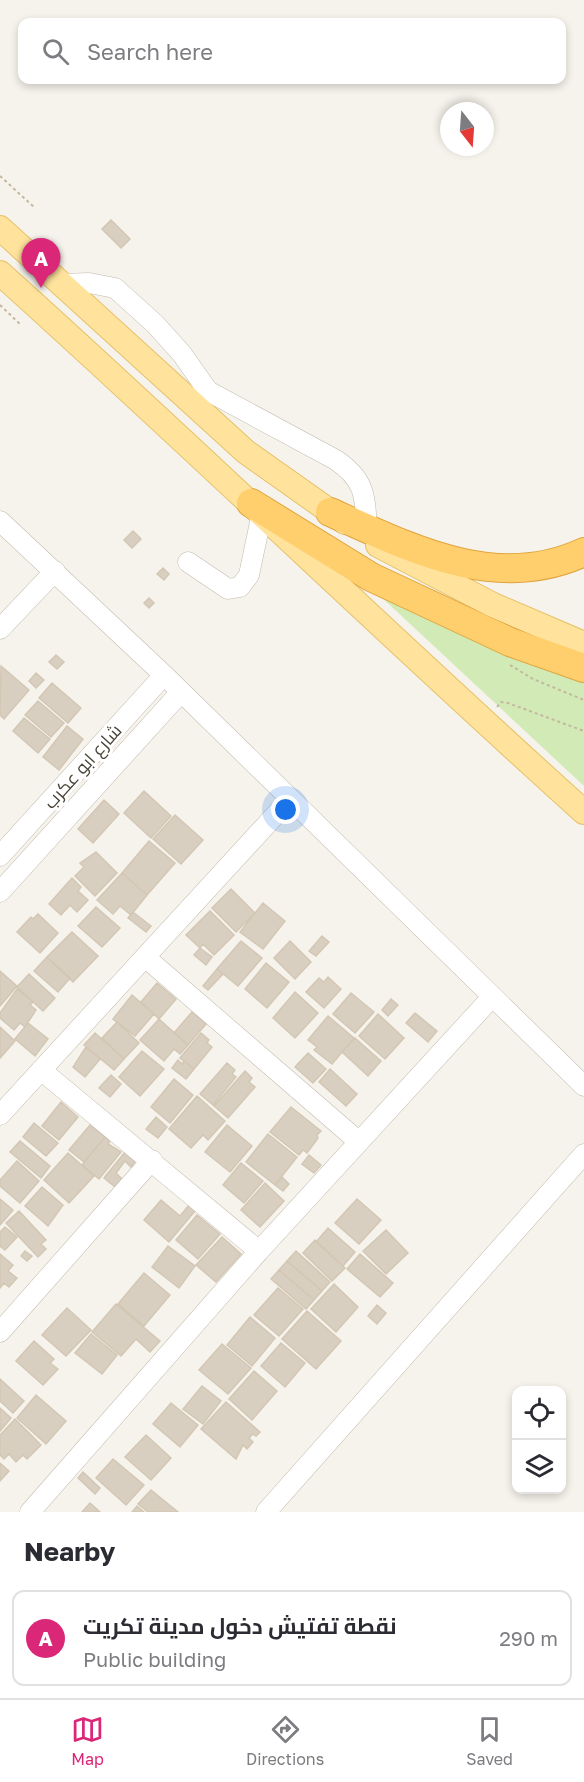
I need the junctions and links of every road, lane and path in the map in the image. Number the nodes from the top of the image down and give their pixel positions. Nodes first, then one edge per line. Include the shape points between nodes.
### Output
1 (0, 176) edge
2 (35, 208) dead end
3 (0, 228) edge
4 (0, 273) edge
5 (62, 284) junction
6 (0, 305) edge
7 (21, 325) dead end
8 (256, 508) junction
9 (330, 512) junction
10 (0, 521) edge
11 (367, 529) junction
12 (584, 552) edge
13 (188, 562) dead end
14 (55, 571) junction
15 (0, 629) edge
16 (584, 644) edge
17 (584, 668) edge
18 (164, 675) junction
19 (182, 692) junction
20 (495, 710) dead end
21 (584, 731) edge
22 (290, 800) junction
23 (584, 812) edge
24 (0, 856) edge
25 (0, 892) edge
26 (145, 957) junction
27 (492, 997) junction
28 (41, 1070) junction
29 (584, 1086) edge
30 (0, 1115) edge
31 (358, 1141) junction
32 (584, 1154) edge
33 (152, 1160) junction
34 (259, 1251) junction
35 (0, 1332) edge
36 (30, 1512) edge
37 (266, 1512) edge

1 - 2 path
3 - 5 main road
4 - 8 main road
5 - 9 main road via 246,452
5 - 11 street via 89,283 115,288 155,324 214,396 352,471 365,498
6 - 7 path
8 - 13 street via 249,575 240,587 228,589
8 - 17 highway via 371,577 510,642
8 - 23 main road
9 - 11 highway
9 - 16 main road via 422,570
10 - 14 street
11 - 12 highway via 430,556 481,567 526,568
14 - 15 street
14 - 18 street
18 - 19 street
18 - 24 street, شارع ابو عكرب
19 - 22 street
19 - 25 street
20 - 21 path via 501,702 508,703
22 - 26 street
22 - 27 street
26 - 28 street
26 - 31 street
27 - 29 street
27 - 31 street
28 - 30 street
28 - 33 street
31 - 34 street
32 - 37 street
33 - 34 street
33 - 35 street
34 - 36 street

